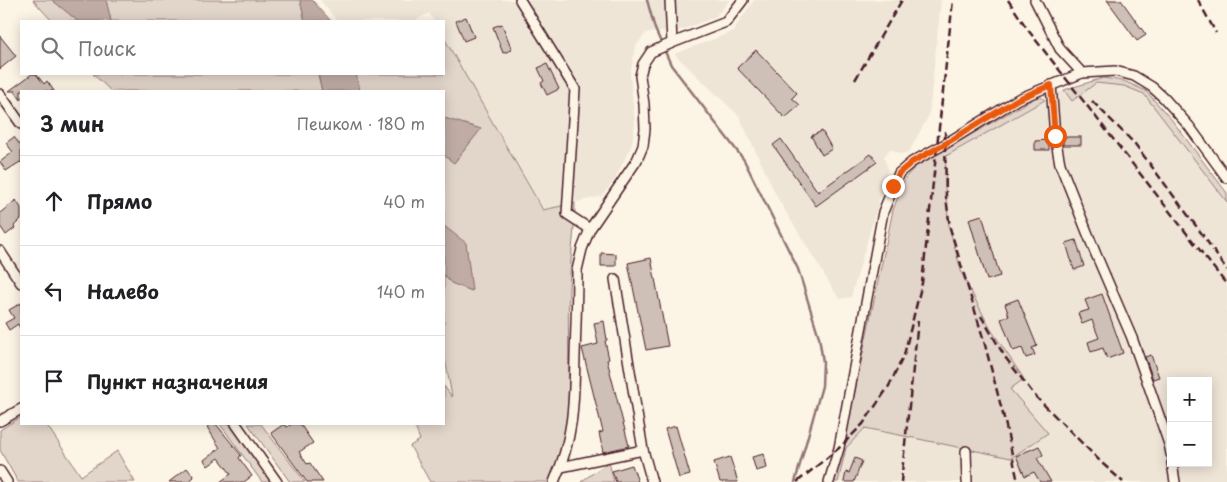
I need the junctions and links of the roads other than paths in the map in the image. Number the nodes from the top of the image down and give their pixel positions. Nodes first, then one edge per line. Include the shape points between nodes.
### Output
1 (520, 0) edge
2 (670, 0) edge
3 (743, 0) edge
4 (1035, 0) edge
5 (672, 42) junction
6 (1082, 73) junction
7 (1051, 85) junction
8 (0, 94) edge
9 (20, 123) edge
10 (1227, 178) edge
11 (590, 229) junction
12 (0, 250) edge
13 (615, 279) dead end
14 (20, 281) edge
15 (20, 410) edge
16 (0, 421) edge
17 (237, 425) edge
18 (1167, 438) edge
19 (643, 450) junction
20 (966, 451) dead end
21 (561, 467) junction
22 (1173, 467) edge
23 (0, 471) edge
24 (7, 482) edge
25 (278, 482) edge
26 (554, 482) edge
27 (652, 482) edge
28 (829, 482) edge
29 (967, 482) edge
30 (1175, 482) edge

1 - 11 street via 575,90 567,214
2 - 5 street
3 - 5 street via 726,22
4 - 6 street via 1060,49
5 - 11 street via 651,52 643,64 640,76 645,128 642,146 637,160
6 - 7 street
6 - 10 street via 1115,71 1134,76 1152,87 1189,126
7 - 18 street via 1060,164 1132,338
7 - 28 street via 1018,99 899,173 884,212 839,448
8 - 9 street
11 - 21 street via 577,270 574,410
12 - 14 street
13 - 19 street
15 - 16 street
17 - 25 street
19 - 21 street
19 - 27 street
20 - 29 street
21 - 26 street
22 - 30 street
23 - 24 street

